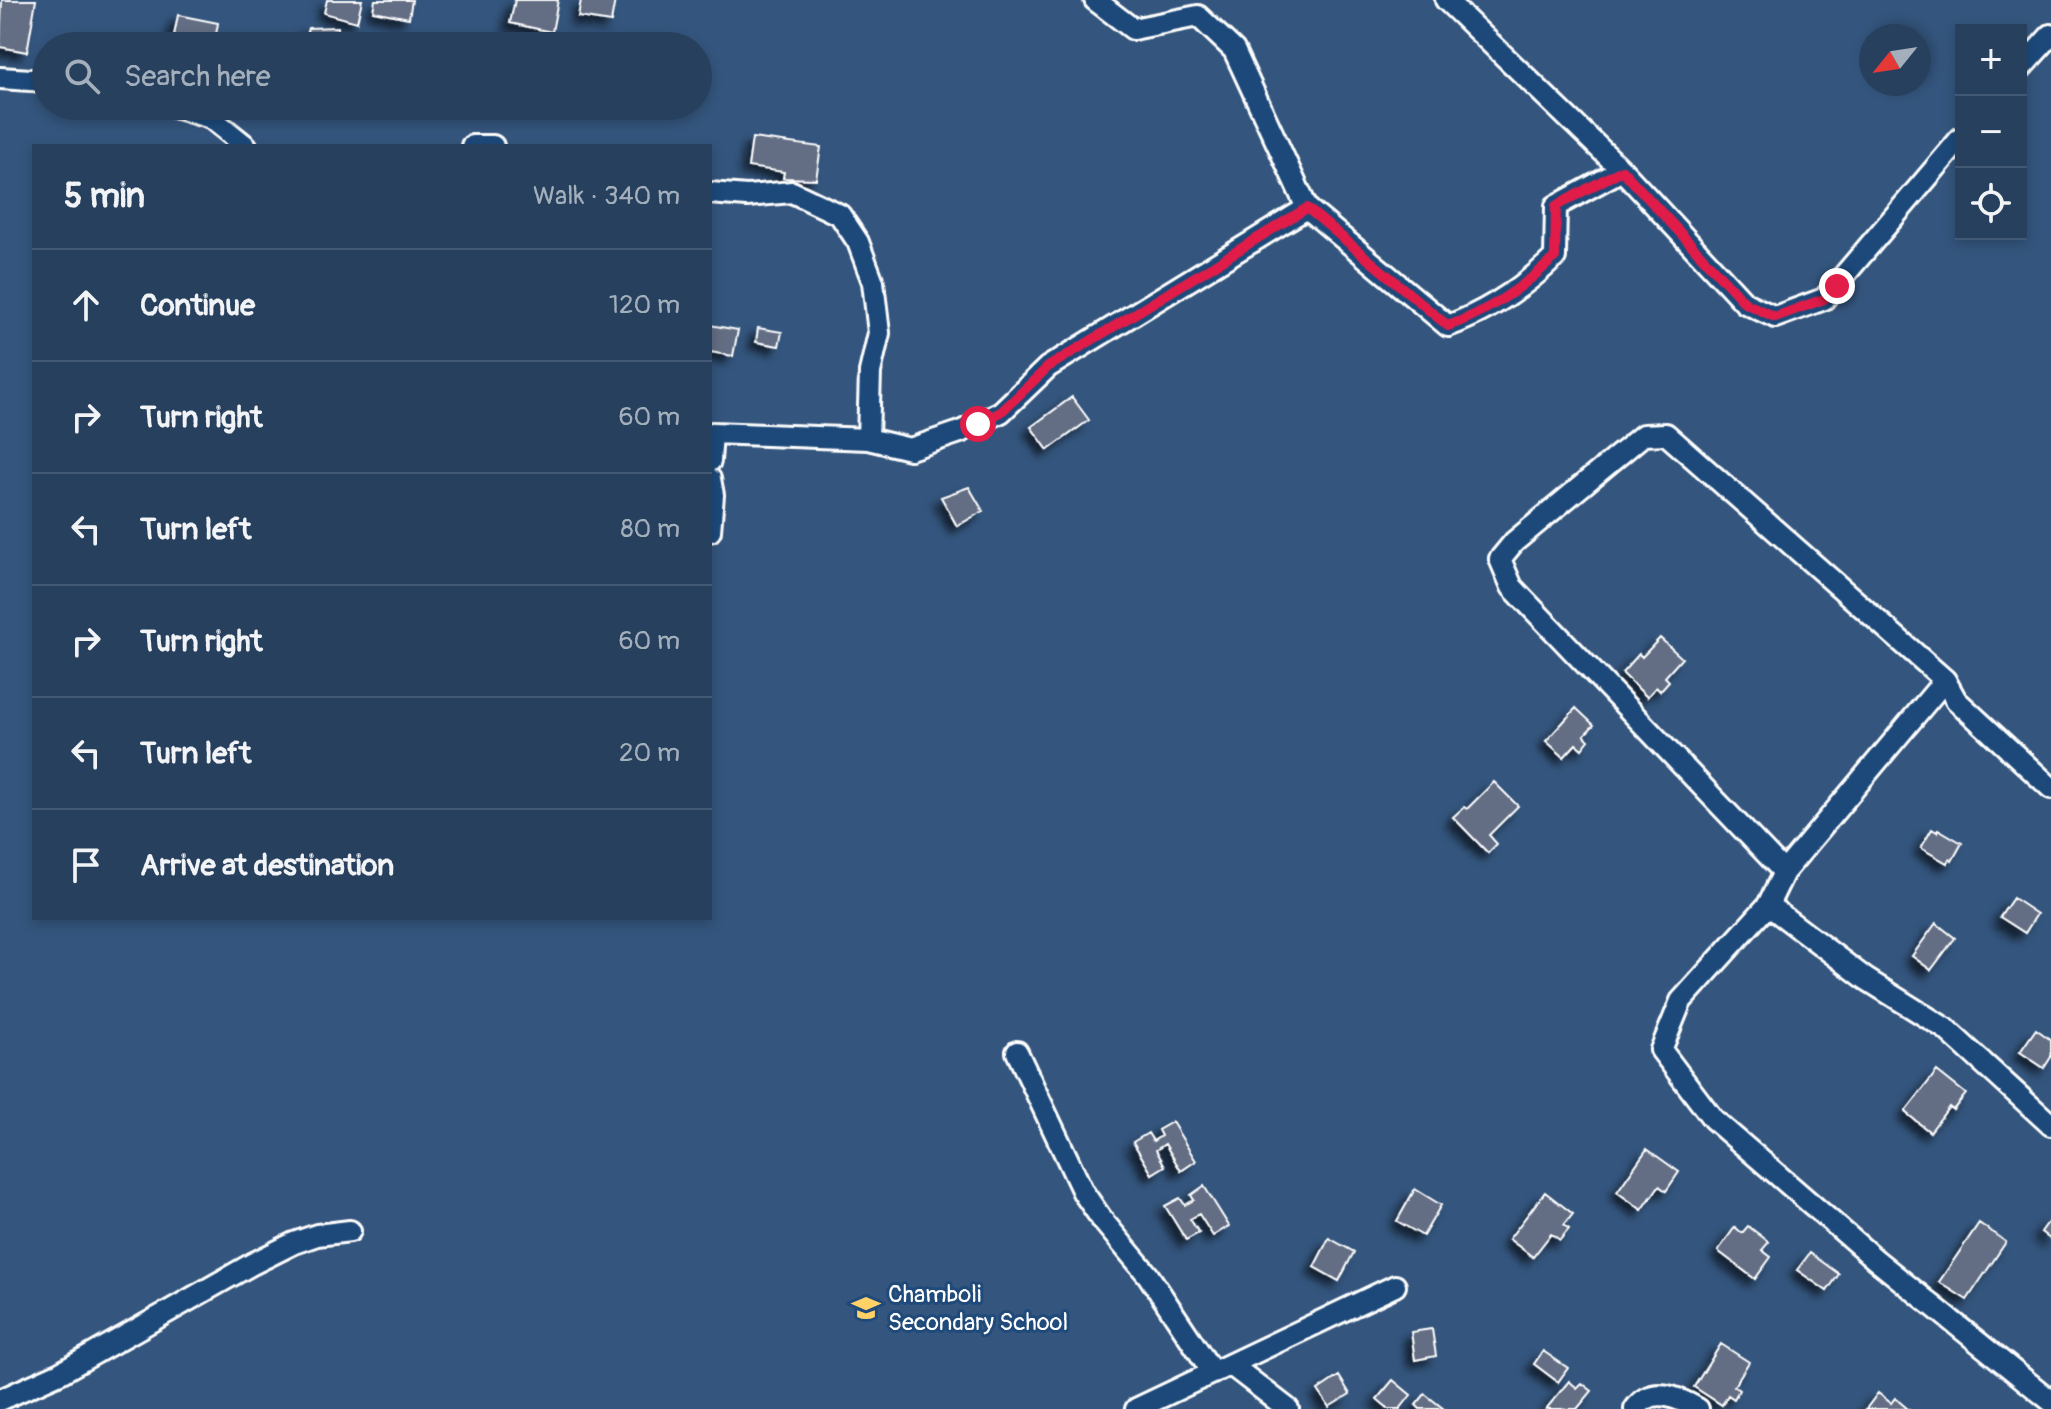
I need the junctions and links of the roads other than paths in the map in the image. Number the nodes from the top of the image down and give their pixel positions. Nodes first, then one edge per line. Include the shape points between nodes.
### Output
1 (1095, 0) edge
2 (1446, 0) edge
3 (2051, 35) edge
4 (2027, 61) edge
5 (0, 78) edge
6 (32, 80) edge
7 (214, 120) edge
8 (244, 144) edge
9 (1955, 145) edge
10 (1622, 170) junction
11 (712, 193) edge
12 (1307, 208) junction
13 (712, 433) edge
14 (868, 439) junction
15 (1945, 680) junction
16 (2051, 788) edge
17 (1784, 872) junction
18 (1768, 905) junction
19 (1017, 1052) dead end
20 (2051, 1125) edge
21 (350, 1231) dead end
22 (1395, 1286) dead end
23 (1222, 1369) junction
24 (0, 1400) edge
25 (2051, 1401) edge
26 (1136, 1409) edge
27 (1288, 1409) edge
28 (1635, 1409) edge
29 (1698, 1409) edge

1 - 12 street via 1133,29 1198,16 1234,50
2 - 10 street
3 - 4 street
5 - 6 street
7 - 8 street
9 - 10 street via 1824,299 1775,317 1745,303
10 - 12 street via 1556,206 1555,257 1533,279 1448,326
11 - 14 street via 792,192 840,215 858,242 873,282 879,333 870,372
12 - 14 street via 1048,367 990,418 910,449
13 - 14 street
15 - 16 street via 1956,700
15 - 17 street
15 - 17 street via 1666,434 1643,435 1514,542 1500,559 1512,587
17 - 18 street
18 - 20 street via 1866,979 1946,1029
18 - 25 street via 1681,1001 1661,1050 1713,1119
19 - 23 street via 1083,1192
21 - 24 street via 294,1243 60,1373
22 - 23 street
23 - 26 street
23 - 27 street
28 - 29 street via 1658,1394

